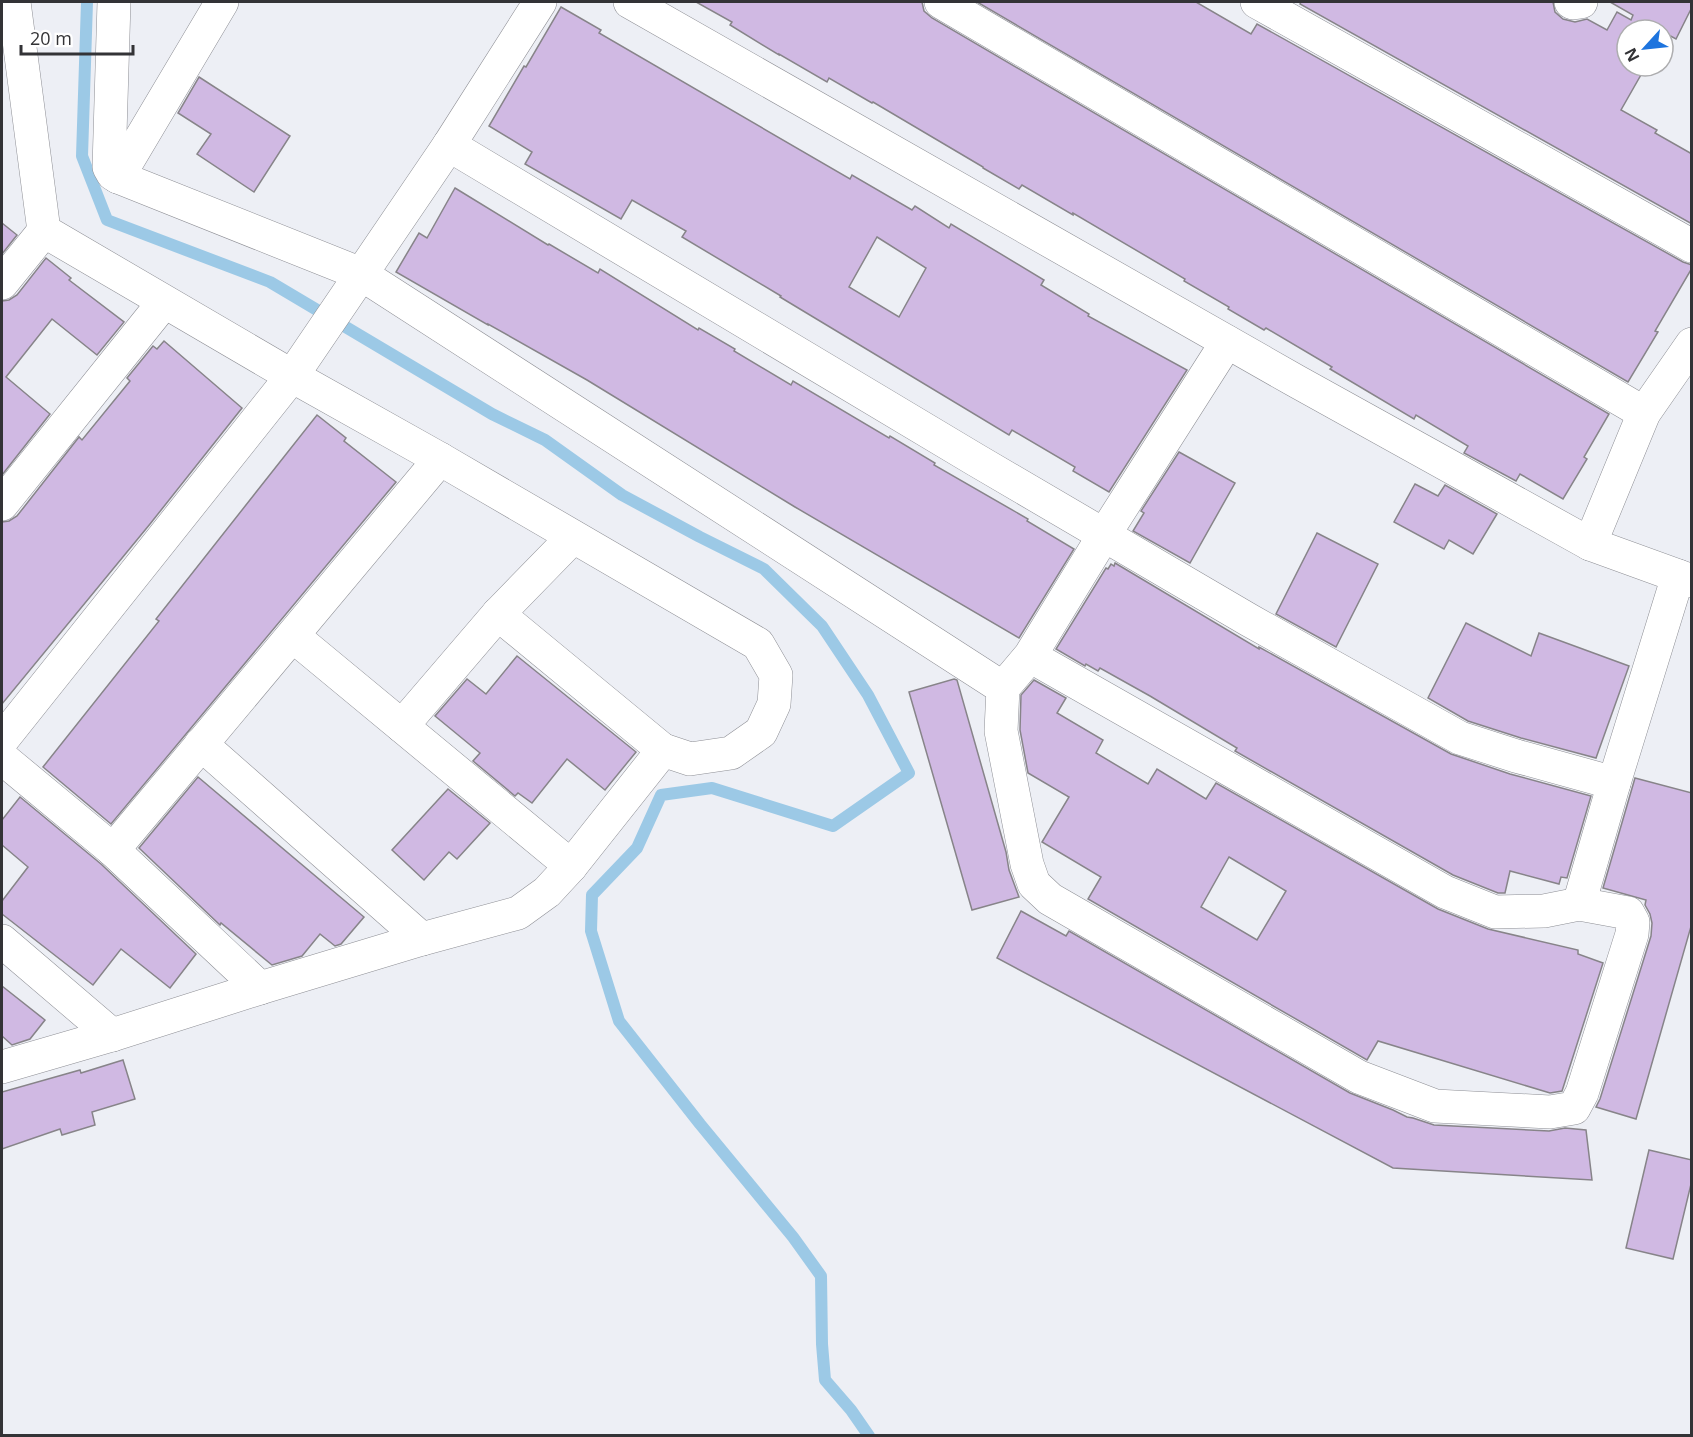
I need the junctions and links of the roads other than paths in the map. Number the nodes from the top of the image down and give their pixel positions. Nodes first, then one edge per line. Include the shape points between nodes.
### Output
1 (114, 2) edge
2 (222, 2) edge
3 (540, 2) edge
4 (630, 2) edge
5 (941, 2) edge
6 (1257, 2) edge
7 (1571, 2) edge
8 (1581, 2) edge
9 (10, 12) edge
10 (449, 145) junction
11 (118, 177) junction
12 (44, 231) junction
13 (1692, 246) edge
14 (2, 283) edge
15 (353, 286) junction
16 (164, 302) junction
17 (1227, 342) junction
18 (1692, 344) edge
19 (292, 376) junction
20 (1644, 413) junction
21 (440, 459) junction
22 (2, 504) edge
23 (1104, 535) junction
24 (573, 537) junction
25 (1590, 544) junction
26 (1685, 579) edge
27 (498, 614) junction
28 (293, 636) junction
29 (1030, 656) junction
30 (1003, 688) junction
31 (402, 726) junction
32 (2, 740) edge
33 (201, 744) junction
34 (663, 750) junction
35 (2, 758) edge
36 (1614, 783) junction
37 (113, 850) junction
38 (571, 866) junction
39 (1579, 904) junction
40 (422, 939) junction
41 (2, 941) edge
42 (260, 988) junction
43 (112, 1035) junction
44 (2, 1067) edge

1 - 11 street via 109,167
2 - 11 street
3 - 10 street
4 - 17 street
5 - 20 street
6 - 13 street
7 - 8 street
9 - 12 street
10 - 15 street
10 - 23 street
11 - 15 street
12 - 14 street
12 - 16 street
15 - 19 street
15 - 30 street
16 - 19 street
16 - 22 street
17 - 23 street
17 - 25 street
18 - 20 street
19 - 21 street
19 - 32 street
20 - 25 street
21 - 24 street
21 - 28 street
23 - 29 street
23 - 36 street via 1460,738
24 - 27 street
24 - 34 street via 758,644 776,675 774,704 761,732 731,753 690,759
25 - 26 street
26 - 36 street
27 - 31 street
27 - 34 street
28 - 31 street
28 - 33 street
29 - 30 street
29 - 39 street via 1445,892 1495,912 1544,911
30 - 39 street via 1001,731 1034,885 1050,899 1359,1077 1435,1106 1550,1112 1574,1108 1582,1093 1633,922 1628,914
31 - 38 street
33 - 37 street
33 - 40 street
34 - 38 street
35 - 37 street
36 - 39 street
37 - 42 street
38 - 40 street via 547,892 518,913
40 - 42 street
41 - 43 street
42 - 43 street
43 - 44 street

